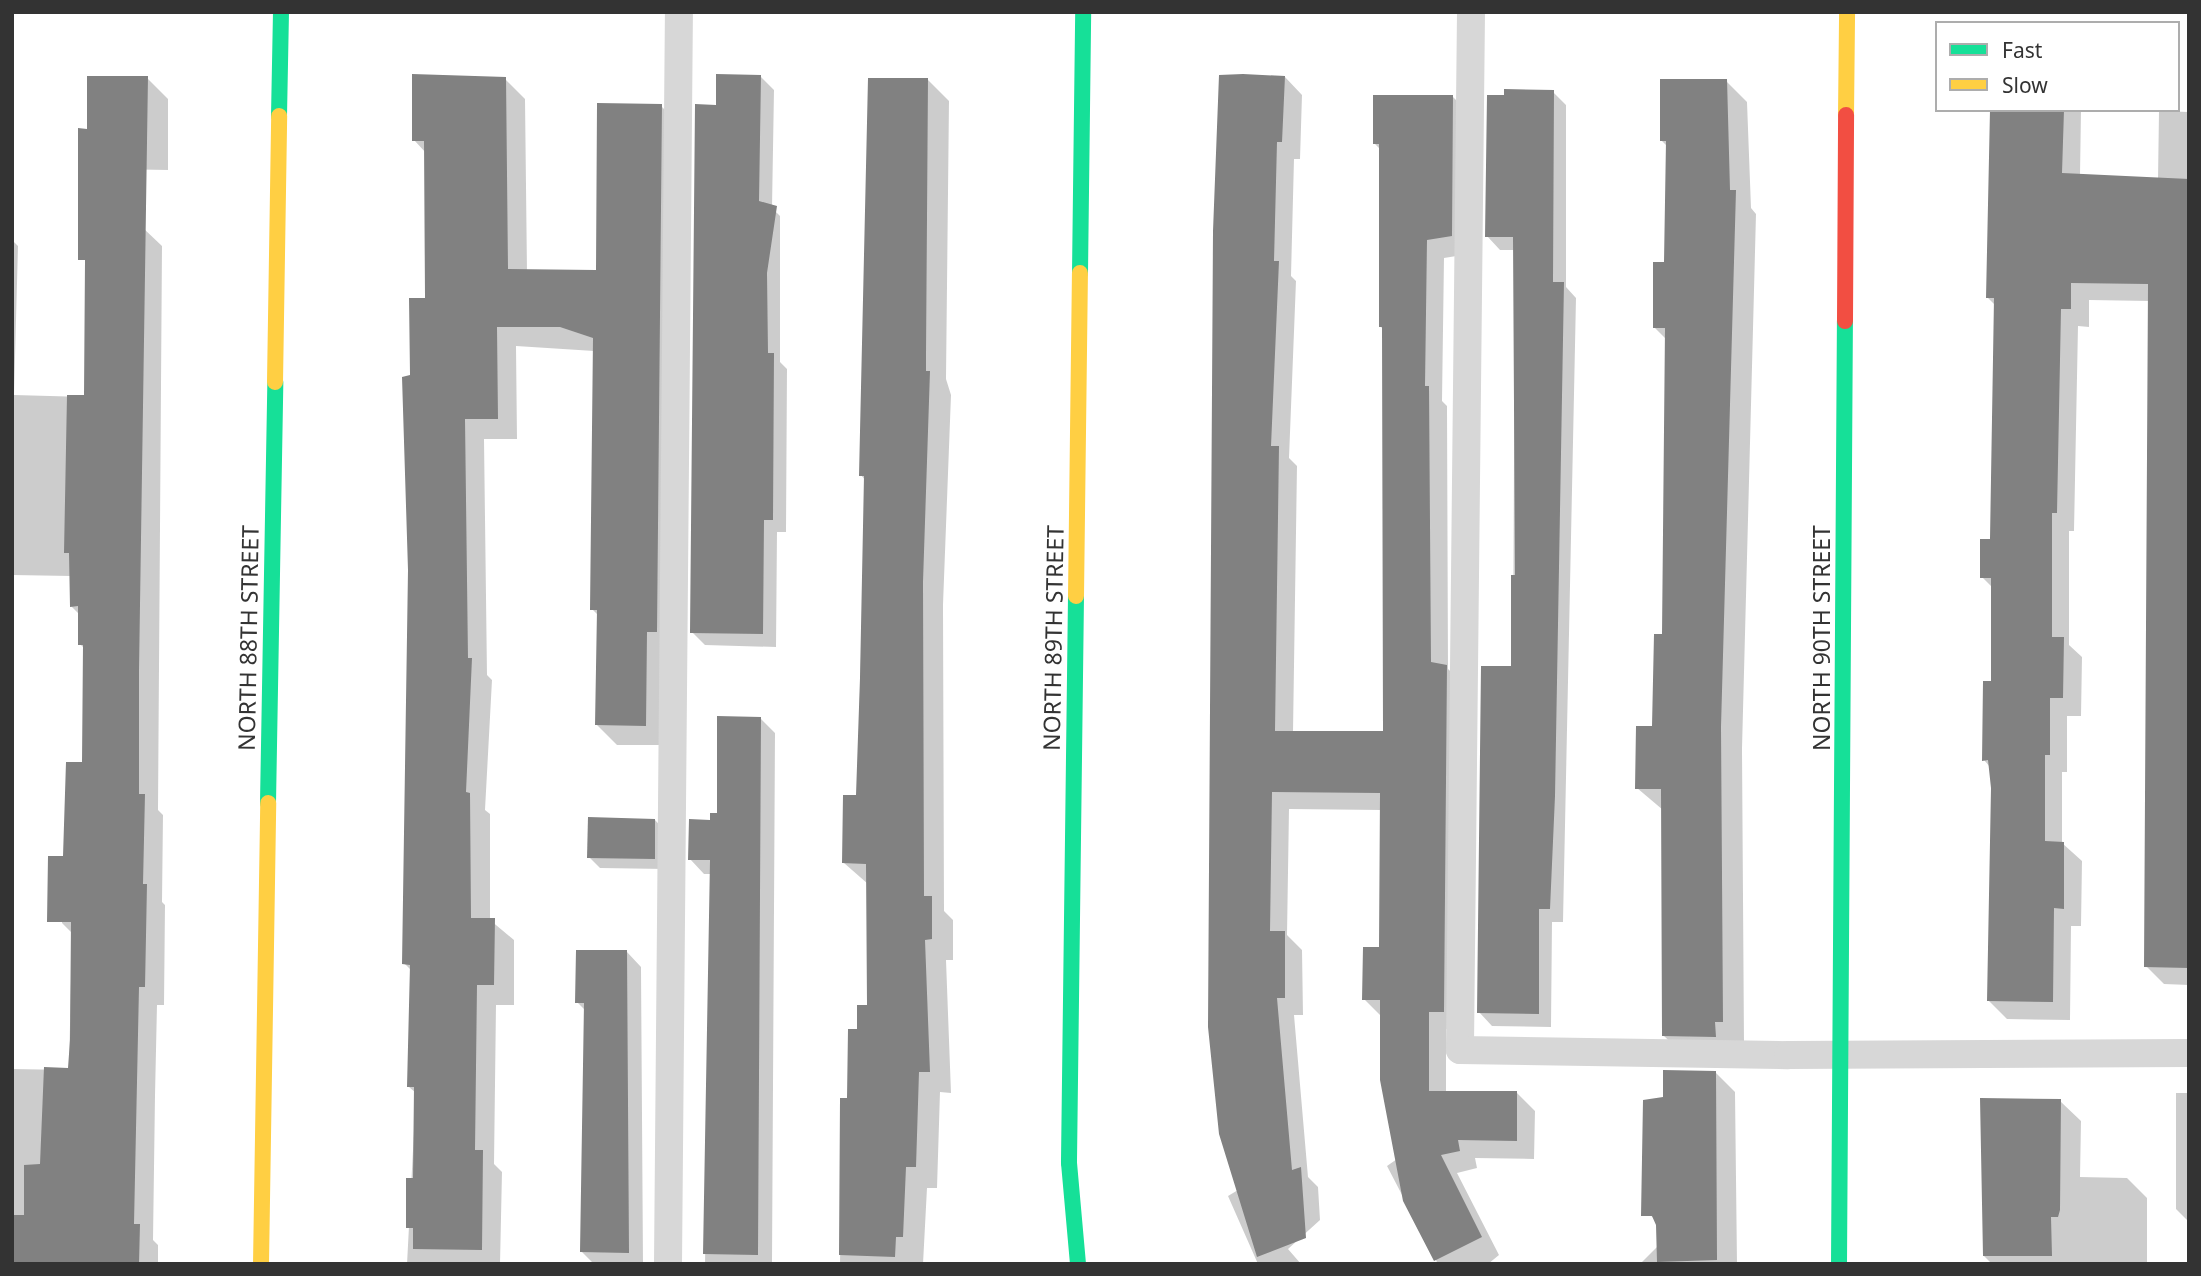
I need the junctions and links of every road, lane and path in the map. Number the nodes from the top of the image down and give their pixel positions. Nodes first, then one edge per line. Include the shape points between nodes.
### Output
1 (281, 12) edge
2 (679, 12) edge
3 (1083, 12) edge
4 (1471, 12) edge
5 (1847, 12) edge
6 (2189, 1053) edge
7 (1841, 1055) junction
8 (261, 1264) edge
9 (668, 1264) edge
10 (1078, 1264) edge
11 (1839, 1264) edge

1 - 8 street, NORTH 88TH STREET
2 - 9 lane
3 - 10 street, NORTH 89TH STREET via 1069,1163
4 - 7 lane via 1460,1050
5 - 7 street, NORTH 90TH STREET
6 - 7 lane
7 - 11 street, NORTH 90TH STREET

